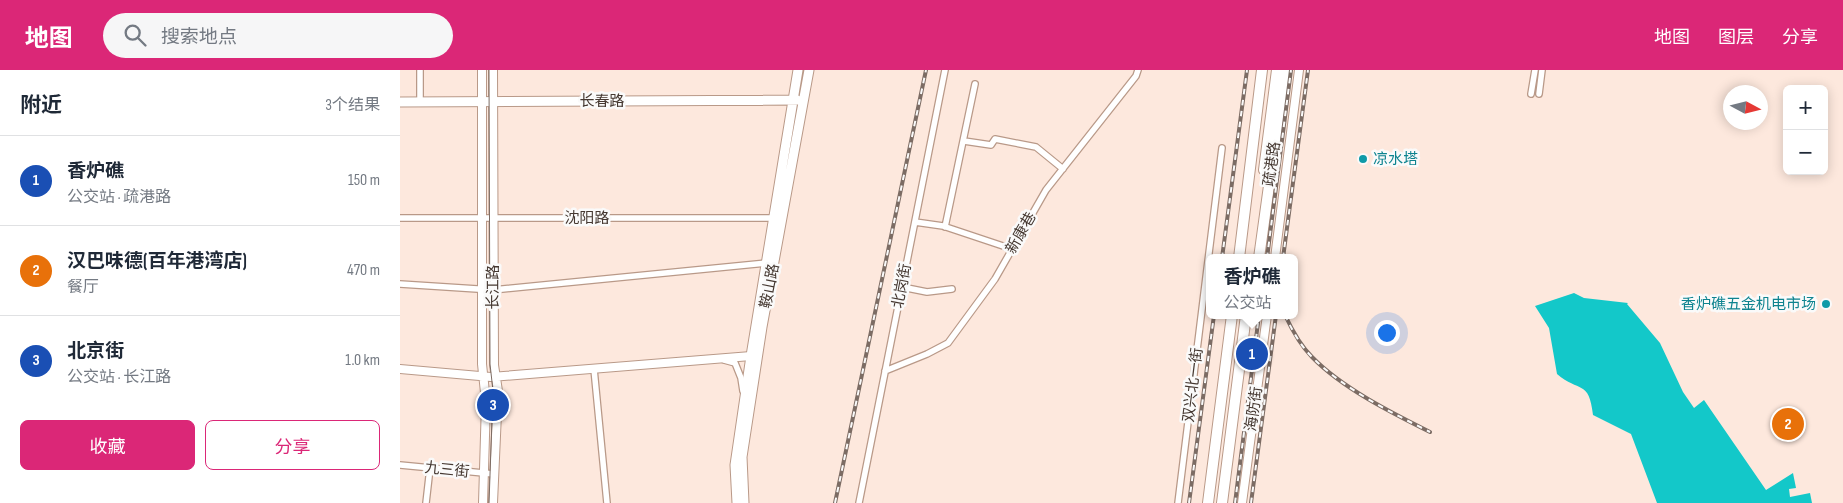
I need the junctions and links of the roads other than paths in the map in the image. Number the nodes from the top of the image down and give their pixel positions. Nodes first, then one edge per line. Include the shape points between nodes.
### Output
1 (420, 70) edge
2 (482, 70) edge
3 (493, 70) edge
4 (798, 70) edge
5 (809, 70) edge
6 (945, 70) edge
7 (1138, 70) edge
8 (1263, 70) edge
9 (1277, 70) edge
10 (1285, 70) edge
11 (1299, 70) edge
12 (1535, 70) edge
13 (1542, 70) edge
14 (975, 84) dead end
15 (1531, 94) dead end
16 (1539, 94) dead end
17 (804, 99) junction
18 (793, 100) junction
19 (400, 102) edge
20 (420, 102) junction
21 (482, 102) junction
22 (493, 102) junction
23 (964, 140) junction
24 (1222, 148) dead end
25 (1063, 169) junction
26 (400, 218) edge
27 (481, 218) junction
28 (493, 218) junction
29 (773, 218) junction
30 (915, 222) junction
31 (945, 227) junction
32 (1012, 249) junction
33 (1209, 254) edge
34 (1240, 254) edge
35 (1254, 254) edge
36 (1260, 254) edge
37 (1276, 254) edge
38 (766, 263) junction
39 (1206, 277) edge
40 (400, 284) edge
41 (902, 287) junction
42 (952, 289) dead end
43 (482, 290) junction
44 (493, 290) junction
45 (1231, 319) edge
46 (1245, 319) edge
47 (1250, 319) edge
48 (1266, 319) edge
49 (750, 356) junction
50 (720, 359) junction
51 (400, 369) edge
52 (594, 369) junction
53 (885, 371) junction
54 (484, 377) junction
55 (496, 377) junction
56 (1235, 396) junction
57 (744, 398) junction
58 (400, 465) edge
59 (430, 468) junction
60 (483, 474) junction
61 (494, 474) junction
62 (426, 503) edge
63 (483, 503) edge
64 (493, 503) edge
65 (607, 503) edge
66 (737, 503) edge
67 (744, 503) edge
68 (859, 503) edge
69 (1178, 503) edge
70 (1208, 503) edge
71 (1222, 503) edge
72 (1242, 503) edge

1 - 20 street
2 - 21 main road, 长江路
3 - 22 main road, 长江路
4 - 18 main road, 鞍山路
5 - 17 main road, 鞍山路
6 - 30 street, 北岗街
7 - 25 street, 新康巷
8 - 34 highway, 疏港路
9 - 35 highway, 疏港路
10 - 36 highway, 疏港路
11 - 37 main road
12 - 15 street
13 - 16 street
14 - 23 street
17 - 18 main road, 长春路
17 - 67 main road, 鞍山路 via 742,457
18 - 22 main road, 长春路
18 - 29 main road, 鞍山路
19 - 20 main road, 长春路
20 - 21 main road, 长春路
21 - 22 main road, 长春路
21 - 27 main road, 长江路
22 - 28 main road, 长江路
23 - 25 street via 991,145 995,139 1036,146
23 - 31 street
24 - 33 street, 双兴北一街
25 - 32 street, 新康巷 via 1046,190
26 - 27 street, 沈阳路
27 - 28 street, 沈阳路
27 - 43 main road, 长江路
28 - 29 street, 沈阳路
28 - 44 main road, 长江路
29 - 38 main road, 鞍山路
30 - 31 street
30 - 41 street, 北岗街
31 - 32 street
32 - 53 street, 新康巷 via 948,343
38 - 44 street
38 - 49 main road, 鞍山路
39 - 69 street, 双兴北一街
40 - 43 street
41 - 42 street via 928,292
41 - 53 street, 北岗街
43 - 44 street
43 - 54 main road, 长江路
44 - 55 main road, 长江路
45 - 70 highway
46 - 56 highway
47 - 56 highway
48 - 72 main road, 海防街
49 - 50 main road
49 - 57 main road, 鞍山路
50 - 52 main road
50 - 57 street via 735,363
51 - 54 main road
52 - 55 main road
52 - 65 street
53 - 68 street, 北岗街
54 - 55 main road
54 - 60 main road, 长江路
55 - 61 main road, 长江路
56 - 71 highway
57 - 66 main road, 鞍山路 via 735,465
58 - 59 street, 九三街
59 - 60 street, 九三街
59 - 62 street
60 - 61 street, 九三街
60 - 63 main road, 长江路
61 - 64 main road, 长江路

